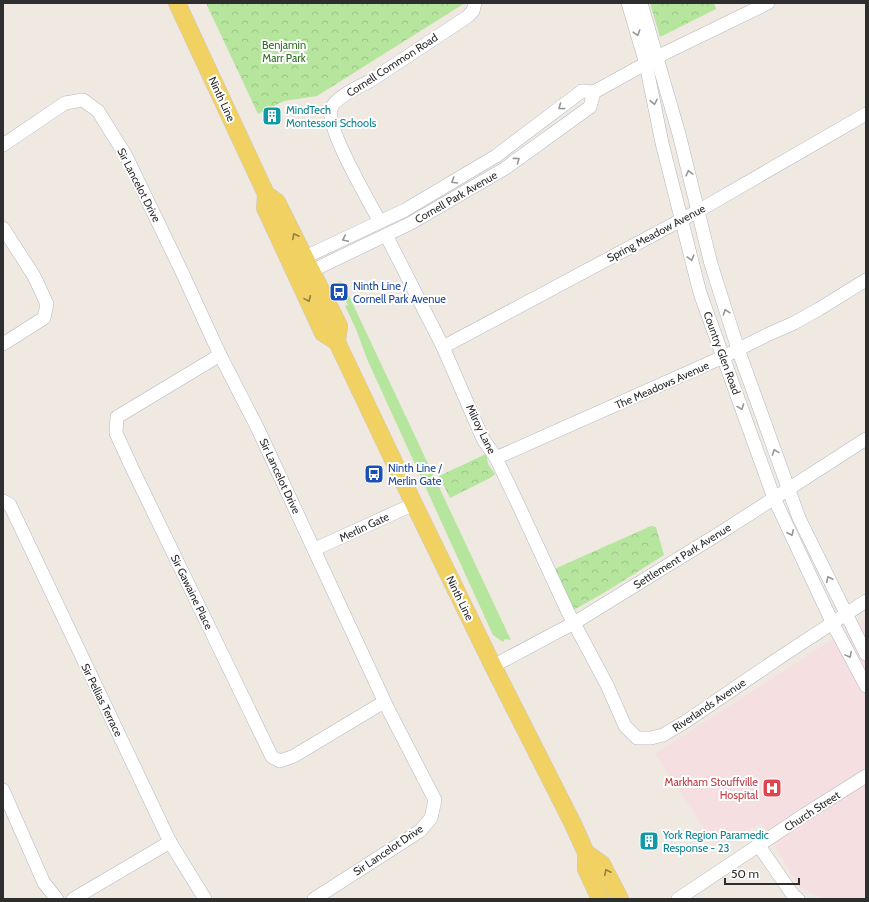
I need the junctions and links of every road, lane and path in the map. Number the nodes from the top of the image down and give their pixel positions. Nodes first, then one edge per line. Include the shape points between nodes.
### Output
1 (177, 3) edge
2 (475, 3) edge
3 (628, 3) edge
4 (641, 3) edge
5 (768, 3) edge
6 (657, 57) junction
7 (646, 64) junction
8 (594, 92) junction
9 (866, 114) edge
10 (3, 145) edge
11 (698, 211) junction
12 (680, 220) junction
13 (380, 222) junction
14 (3, 228) edge
15 (386, 235) junction
16 (302, 267) junction
17 (866, 280) edge
18 (3, 344) edge
19 (443, 347) junction
20 (738, 349) junction
21 (220, 355) junction
22 (723, 357) junction
23 (866, 439) edge
24 (496, 458) junction
25 (789, 488) junction
26 (774, 498) junction
27 (3, 501) edge
28 (414, 504) junction
29 (315, 549) junction
30 (866, 601) edge
31 (846, 614) junction
32 (574, 624) junction
33 (833, 624) junction
34 (866, 654) edge
35 (493, 666) junction
36 (866, 686) edge
37 (384, 702) junction
38 (866, 776) edge
39 (3, 790) edge
40 (170, 842) junction
41 (759, 846) junction
42 (586, 853) junction
43 (57, 899) edge
44 (74, 899) edge
45 (205, 899) edge
46 (314, 899) edge
47 (600, 899) edge
48 (620, 899) edge
49 (678, 899) edge
50 (798, 899) edge

1 - 16 main road, Ninth Line via 266,194 265,208
2 - 13 street, Cornell Common Road via 473,11 467,17 354,89 331,108 333,129
3 -> 7 street, Country Glen Road
4 - 6 street, Country Glen Road
5 - 6 street, Cornell Park Avenue
6 - 7 street, Cornell Park Avenue
11 -> 6 street, Country Glen Road
7 - 8 street, Cornell Park Avenue
7 -> 12 street, Country Glen Road
8 -> 13 street, Cornell Park Avenue via 582,91 496,156
15 -> 8 street, Cornell Park Avenue via 504,169 590,107
9 - 11 street, Spring Meadow Avenue
10 - 21 street, Sir Lancelot Drive via 65,103 83,100 98,111 126,156
11 - 12 street, Spring Meadow Avenue
20 -> 11 street, Country Glen Road via 711,264
12 - 19 street, Spring Meadow Avenue
12 -> 22 street, Country Glen Road via 700,293
13 -> 16 street, Cornell Park Avenue
14 - 18 street via 34,276 47,304 44,318
15 - 16 street, Cornell Park Avenue
15 - 19 street, Milroy Lane
16 - 28 main road, Ninth Line via 323,333 337,342
17 - 20 street, The Meadows Avenue via 794,323
19 - 24 street, Milroy Lane via 483,439
20 - 22 street, The Meadows Avenue
25 -> 20 street, Country Glen Road
21 - 29 street, Sir Lancelot Drive
21 - 37 street, Sir Gawaine Place via 117,417 116,433 132,468 272,757 280,761 294,756
22 - 24 street, The Meadows Avenue
22 -> 26 street, Country Glen Road
23 - 25 street, Settlement Park Avenue
24 - 32 street, Milroy Lane
25 - 26 street, Settlement Park Avenue
31 -> 25 street, Country Glen Road via 799,518
26 - 32 street, Settlement Park Avenue
26 -> 33 street, Country Glen Road
27 - 40 street, Sir Pellias Terrace via 10,505
28 - 29 street, Merlin Gate
28 - 35 main road, Ninth Line
29 - 37 street, Sir Lancelot Drive
30 - 31 street, Riverlands Avenue
31 - 33 street, Riverlands Avenue
31 - 34 street, Country Glen Road
32 - 33 street, Riverlands Avenue via 608,685 625,726 637,738 651,738 674,729
32 - 35 street, Settlement Park Avenue
33 -> 36 street, Country Glen Road
35 - 42 main road, Ninth Line
37 - 46 street, Sir Lancelot Drive via 435,800 432,818 420,831
38 - 41 street, Church Street
39 - 43 street via 44,883
40 - 44 street
40 - 45 street, Sir Pellias Terrace
41 - 49 street, Church Street
41 - 50 street
42 - 47 main road, Ninth Line via 586,869
48 -> 42 main road via 602,864

